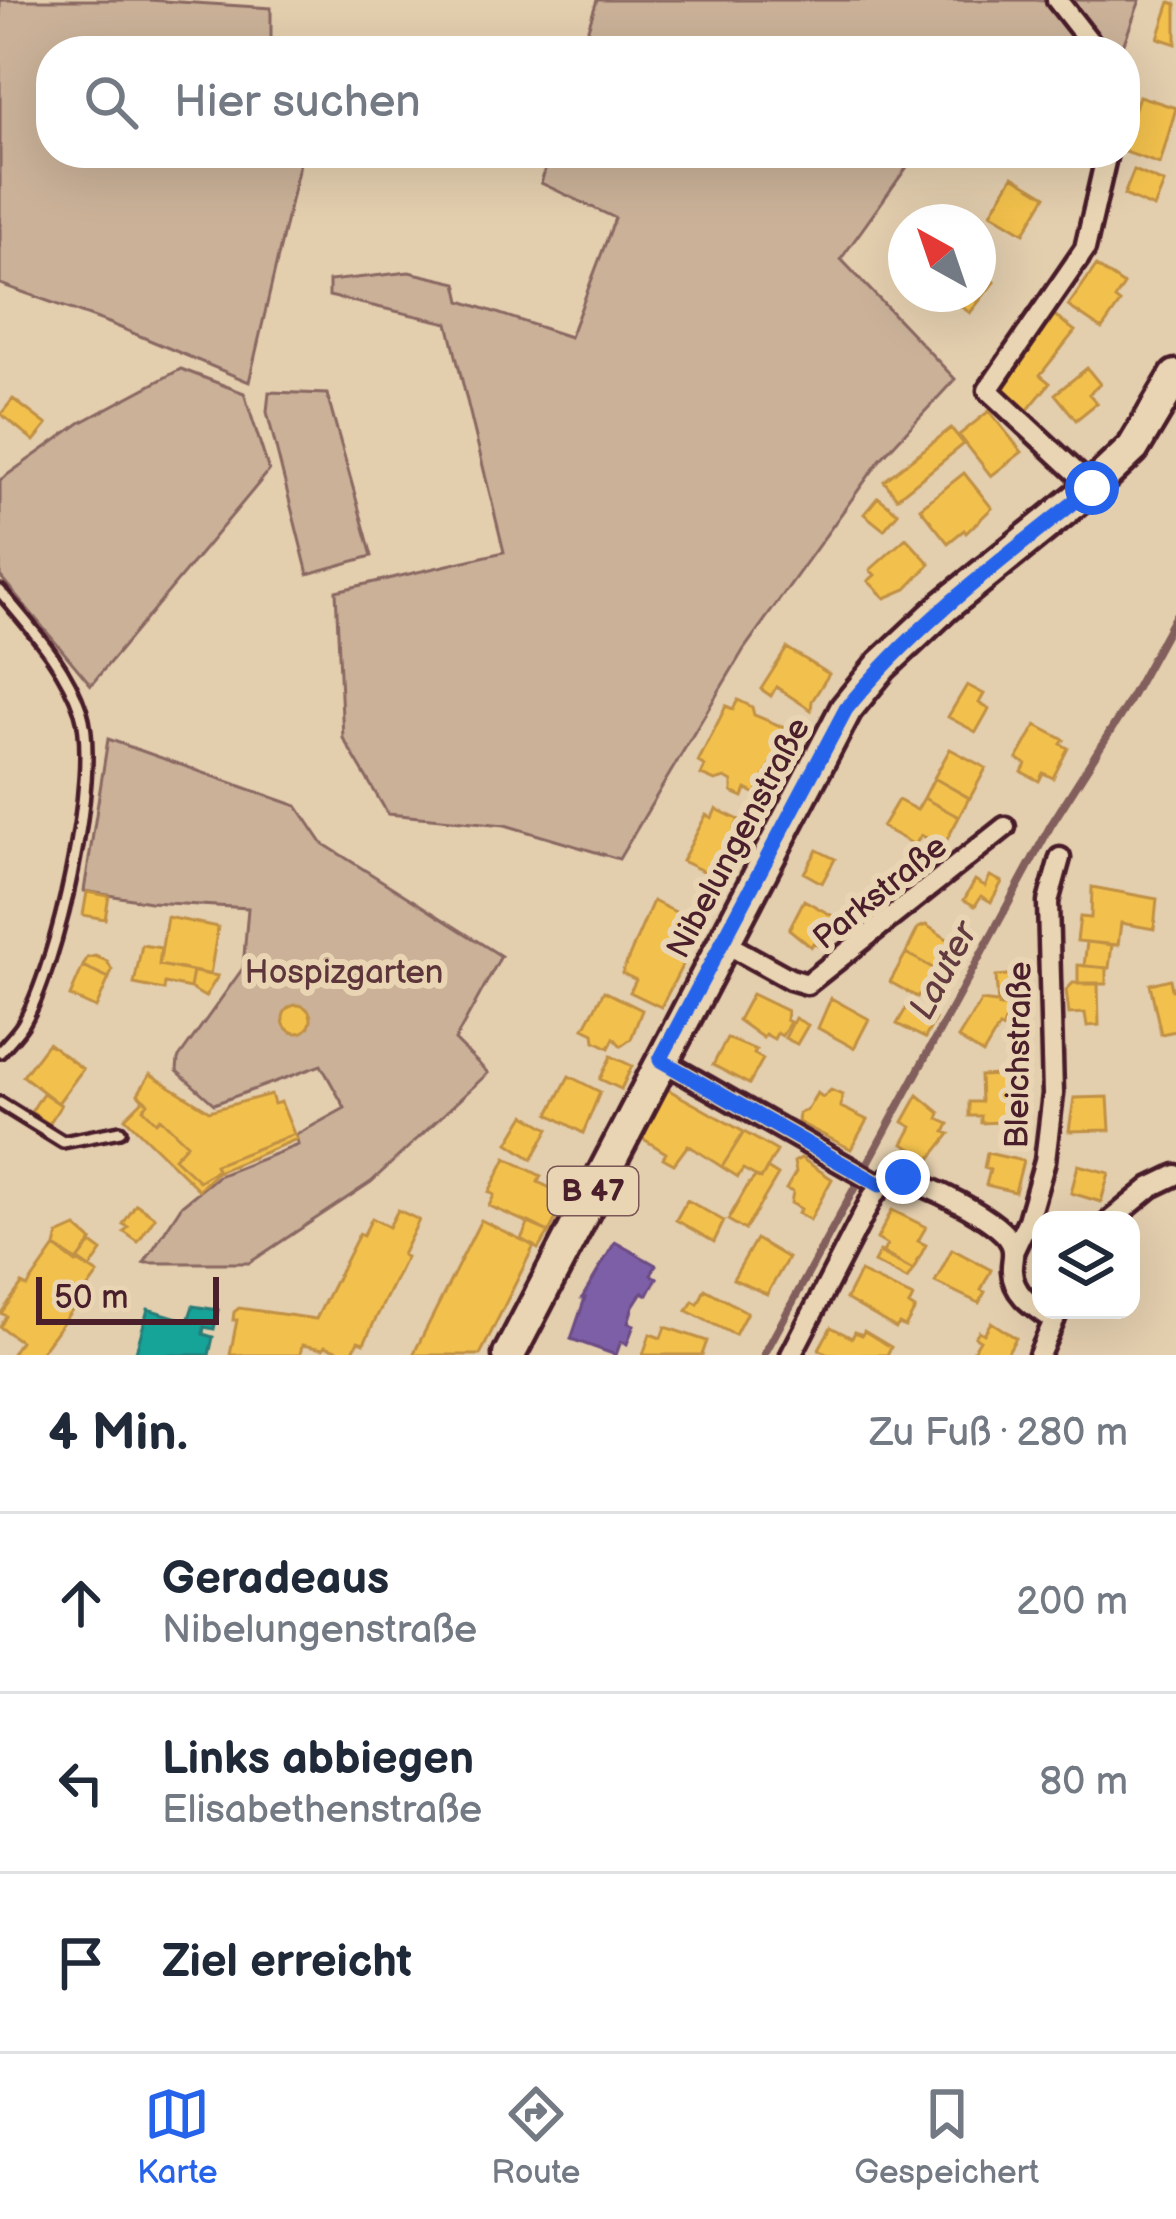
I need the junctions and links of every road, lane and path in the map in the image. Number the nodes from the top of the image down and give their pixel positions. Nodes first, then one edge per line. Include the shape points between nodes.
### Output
1 (1057, 0) edge
2 (1085, 36) edge
3 (1104, 168) edge
4 (1176, 376) edge
5 (1092, 488) junction
6 (0, 592) edge
7 (1005, 827) dead end
8 (1060, 858) dead end
9 (723, 942) junction
10 (0, 1052) edge
11 (660, 1060) junction
12 (0, 1103) edge
13 (120, 1131) dead end
14 (1176, 1175) edge
15 (876, 1183) junction
16 (1122, 1211) edge
17 (1014, 1250) junction
18 (1032, 1300) edge
19 (1054, 1319) edge
20 (509, 1355) edge
21 (791, 1355) edge
22 (1039, 1355) edge

1 - 2 street
3 - 5 street via 1085,249 988,390
4 - 5 main road, Nibelungenstraße / B 47 via 1132,448
5 - 9 main road, Nibelungenstraße / B 47 via 945,606 858,694
6 - 10 lane via 65,671 83,718 87,780 58,932 24,1023
7 - 9 street, Parkstraße via 807,983
8 - 17 street, Bleichstraße via 1048,902 1048,1139
9 - 11 main road, Nibelungenstraße / B 47
11 - 15 street
11 - 20 main road, Nibelungenstraße / B 47
12 - 13 lane via 63,1142
14 - 16 street
15 - 17 street via 903,1177 986,1219
15 - 21 street
17 - 18 street via 1011,1273
19 - 22 street

